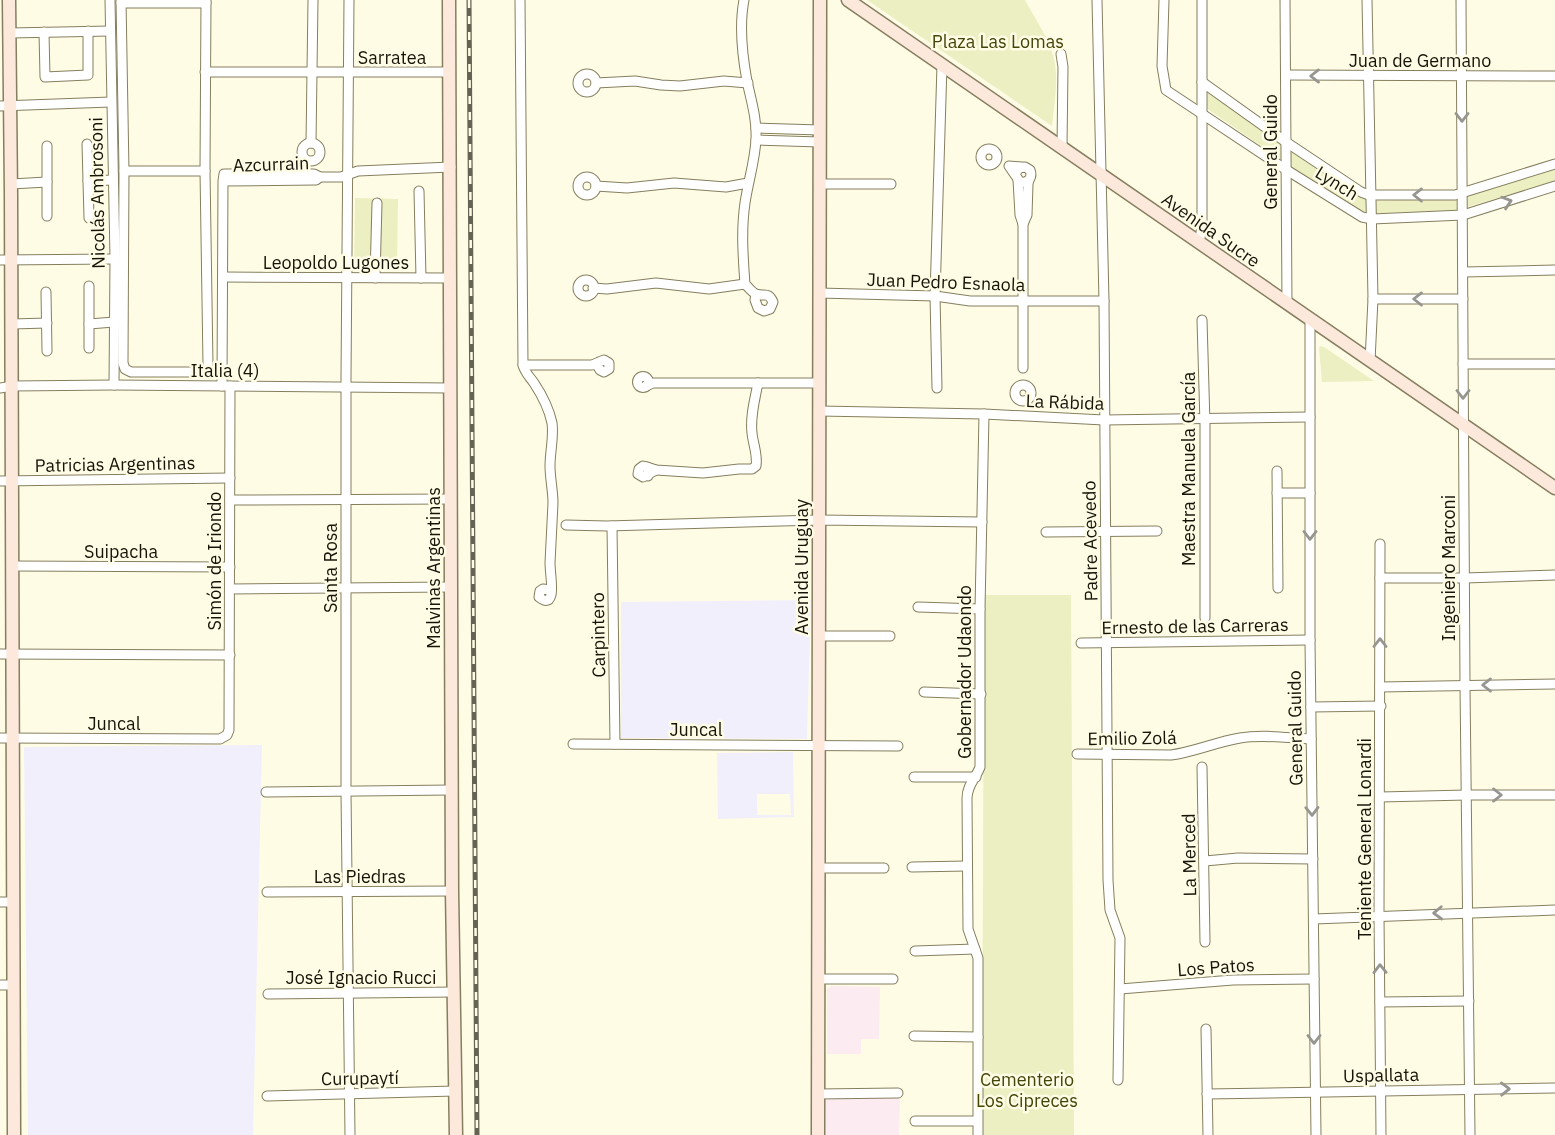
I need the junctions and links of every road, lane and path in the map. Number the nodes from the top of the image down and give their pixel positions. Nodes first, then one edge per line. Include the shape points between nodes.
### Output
1 (9, 0) edge
2 (110, 0) edge
3 (313, 0) edge
4 (349, 0) edge
5 (449, 0) edge
6 (520, 0) edge
7 (744, 0) edge
8 (820, 0) edge
9 (848, 0) edge
10 (1097, 0) edge
11 (1164, 0) edge
12 (1202, 0) edge
13 (1285, 0) edge
14 (1367, 0) edge
15 (1461, 0) edge
16 (121, 1) edge
17 (206, 1) edge
18 (88, 31) junction
19 (110, 31) junction
20 (44, 32) junction
21 (10, 33) junction
22 (1061, 54) dead end
23 (942, 65) junction
24 (205, 72) junction
25 (450, 72) junction
26 (312, 73) junction
27 (348, 73) junction
28 (1286, 75) junction
29 (1368, 76) junction
30 (1462, 76) junction
31 (1555, 76) edge
32 (1202, 82) junction
33 (596, 83) dead end
34 (748, 83) junction
35 (111, 102) junction
36 (5, 106) edge
37 (1202, 113) junction
38 (755, 128) junction
39 (820, 136) junction
40 (756, 140) junction
41 (1286, 142) junction
42 (311, 143) dead end
43 (87, 144) dead end
44 (47, 146) dead end
45 (1062, 147) junction
46 (1555, 164) edge
47 (451, 167) junction
48 (1285, 169) junction
49 (124, 171) junction
50 (205, 171) junction
51 (1101, 175) junction
52 (347, 176) junction
53 (224, 178) joint
54 (113, 180) junction
55 (88, 181) junction
56 (47, 182) junction
57 (748, 183) junction
58 (11, 184) junction
59 (820, 184) junction
60 (891, 184) dead end
61 (596, 186) dead end
62 (1555, 186) edge
63 (419, 191) dead end
64 (1462, 194) junction
65 (1371, 196) junction
66 (377, 202) dead end
67 (1463, 215) junction
68 (47, 216) dead end
69 (89, 218) dead end
70 (1371, 219) junction
71 (1024, 224) junction
72 (1199, 243) junction
73 (115, 259) junction
74 (6, 260) edge
75 (1555, 270) edge
76 (1463, 272) junction
77 (223, 277) junction
78 (346, 278) junction
79 (375, 278) junction
80 (421, 278) junction
81 (450, 278) junction
82 (745, 284) junction
83 (89, 285) dead end
84 (593, 288) dead end
85 (46, 292) dead end
86 (819, 293) junction
87 (756, 294) dead end
88 (935, 296) junction
89 (1373, 299) junction
90 (1463, 299) junction
91 (1104, 301) junction
92 (1023, 302) junction
93 (1287, 304) junction
94 (1202, 320) dead end
95 (1310, 320) junction
96 (114, 322) junction
97 (47, 323) junction
98 (12, 324) junction
99 (89, 324) junction
100 (89, 348) dead end
101 (47, 351) dead end
102 (1370, 361) junction
103 (1555, 364) edge
104 (523, 365) junction
105 (540, 365) junction
106 (597, 365) dead end
107 (1463, 365) junction
108 (649, 383) dead end
109 (758, 383) junction
110 (819, 383) junction
111 (114, 385) junction
112 (226, 386) junction
113 (6, 387) edge
114 (346, 387) junction
115 (1023, 387) dead end
116 (450, 388) junction
117 (937, 388) dead end
118 (539, 392) junction
119 (819, 411) junction
120 (984, 414) junction
121 (1310, 417) junction
122 (1205, 419) junction
123 (1104, 420) junction
124 (1463, 426) junction
125 (650, 471) dead end
126 (1277, 471) dead end
127 (230, 478) junction
128 (6, 481) edge
129 (1555, 488) edge
130 (1277, 493) junction
131 (1310, 493) junction
132 (230, 499) junction
133 (346, 499) junction
134 (450, 499) junction
135 (552, 516) junction
136 (819, 520) junction
137 (982, 522) junction
138 (566, 525) junction
139 (612, 526) junction
140 (551, 531) junction
141 (1046, 531) dead end
142 (1157, 531) dead end
143 (1105, 532) junction
144 (1380, 544) dead end
145 (12, 566) junction
146 (230, 566) junction
147 (1555, 575) edge
148 (1380, 578) junction
149 (1465, 578) junction
150 (451, 587) junction
151 (346, 588) junction
152 (548, 588) dead end
153 (1278, 588) dead end
154 (230, 589) junction
155 (918, 607) dead end
156 (980, 609) junction
157 (1205, 618) dead end
158 (819, 636) junction
159 (890, 636) dead end
160 (1310, 640) junction
161 (1081, 643) dead end
162 (1107, 644) junction
163 (6, 654) edge
164 (229, 655) junction
165 (1555, 684) edge
166 (1465, 685) junction
167 (1380, 687) junction
168 (924, 692) dead end
169 (981, 694) junction
170 (1381, 706) junction
171 (1311, 707) junction
172 (227, 735) joint
173 (6, 738) edge
174 (1311, 739) junction
175 (573, 744) dead end
176 (615, 744) junction
177 (819, 745) junction
178 (898, 746) dead end
179 (1077, 754) dead end
180 (1108, 755) junction
181 (1202, 767) dead end
182 (914, 777) dead end
183 (976, 777) junction
184 (452, 790) junction
185 (266, 792) dead end
186 (346, 792) junction
187 (1467, 795) junction
188 (1555, 795) edge
189 (1380, 797) junction
190 (1313, 859) junction
191 (1205, 861) junction
192 (967, 866) junction
193 (912, 867) dead end
194 (818, 868) junction
195 (884, 868) dead end
196 (452, 891) junction
197 (267, 892) dead end
198 (347, 892) junction
199 (6, 902) edge
200 (1555, 910) edge
201 (1468, 912) junction
202 (1380, 916) junction
203 (1314, 919) junction
204 (1205, 942) dead end
205 (975, 949) junction
206 (915, 951) dead end
207 (818, 979) junction
208 (893, 979) dead end
209 (1314, 979) junction
210 (6, 985) edge
211 (1119, 989) junction
212 (454, 992) junction
213 (348, 993) junction
214 (268, 994) dead end
215 (1469, 1001) junction
216 (1380, 1002) junction
217 (1206, 1029) dead end
218 (914, 1036) dead end
219 (978, 1037) junction
220 (1118, 1080) dead end
221 (1555, 1088) edge
222 (1470, 1090) junction
223 (455, 1091) junction
224 (1381, 1091) junction
225 (1314, 1092) junction
226 (898, 1093) dead end
227 (349, 1094) junction
228 (818, 1094) junction
229 (1207, 1094) junction
230 (267, 1096) dead end
231 (915, 1121) dead end
232 (977, 1121) junction
233 (14, 1135) edge
234 (350, 1135) edge
235 (456, 1135) edge
236 (818, 1135) edge
237 (978, 1135) edge
238 (1208, 1135) edge
239 (1316, 1135) edge
240 (1381, 1135) edge
241 (1470, 1135) edge

1 - 21 street
2 - 19 street, Nicolás Ambrosoni
3 - 26 street
4 - 27 street, Santa Rosa
5 - 25 street, Malvinas Argentinas
6 - 104 street
7 - 34 street via 743,57
8 - 39 street, Avenida Uruguay
9 - 23 street, Avenida Sucre
10 - 51 street, Padre Acevedo
11 - 37 street, Lynch via 1166,90
12 - 32 street
13 - 28 street, General Guido
14 - 29 street
15 - 30 street, Ingeniero Marconi
16 - 17 street
16 - 49 street
17 - 24 street
18 - 19 street
18 - 20 street
18 - 20 street via 88,75 45,76
19 - 35 street, Nicolás Ambrosoni
20 - 21 street
21 - 36 street
22 - 45 street
23 - 45 street, Avenida Sucre
23 - 88 street
24 - 26 street, Sarratea
24 - 50 street
25 - 27 street, Sarratea
25 - 47 street, Malvinas Argentinas
26 - 27 street, Sarratea
26 - 42 street
27 - 52 street, Santa Rosa
29 -> 28 street, Juan de Germano
28 - 41 street, General Guido
29 - 30 street, Juan de Germano
29 - 65 street
30 - 31 street, Juan de Germano
30 -> 64 street, Ingeniero Marconi
32 - 37 street
32 - 41 street, Lynch
33 - 34 street
34 - 38 street
35 - 36 street
35 - 54 street, Nicolás Ambrosoni
36 - 58 street
37 - 48 street, Lynch
37 - 72 street
38 - 39 street
38 - 40 street
39 - 40 street
39 - 59 street, Avenida Uruguay
40 - 57 street
41 - 48 street, General Guido
41 - 65 street, Lynch
43 - 55 street
44 - 56 street
45 - 51 street, Avenida Sucre
46 - 64 street, Lynch
47 - 52 street, Azcurrain via 358,171
47 - 81 street, Malvinas Argentinas
48 - 70 street, Lynch via 1357,215
48 - 93 street, General Guido
49 - 50 street
49 - 50 street via 123,363 131,372 200,372 208,365
51 - 72 street, Avenida Sucre
51 - 91 street, Padre Acevedo
52 - 53 street, Azcurrain
52 - 78 street, Santa Rosa
53 - 77 street, Simón de Iriondo
54 - 55 street
54 - 73 street, Nicolás Ambrosoni
55 - 69 street
56 - 58 street
56 - 68 street
57 - 61 street via 726,187 674,183
57 - 82 street via 742,229
58 - 74 street
59 - 60 street
59 - 86 street, Avenida Uruguay
67 -> 62 street, Lynch
63 - 80 street
64 -> 65 street, Lynch
64 - 67 street, Ingeniero Marconi
65 - 70 street
66 - 79 street
67 - 70 street, Lynch
67 - 76 street, Ingeniero Marconi
70 - 89 street
71 - 71 street via 1020,215 1008,167 1024,183 1029,180
71 - 92 street
72 - 93 street, Avenida Sucre
73 - 74 street
73 - 96 street, Nicolás Ambrosoni
74 - 98 street
75 - 76 street
76 - 90 street, Ingeniero Marconi
77 - 78 street, Leopoldo Lugones
77 - 112 street, Simón de Iriondo
78 - 79 street, Leopoldo Lugones
78 - 114 street, Santa Rosa
79 - 80 street, Leopoldo Lugones
80 - 81 street, Leopoldo Lugones
81 - 116 street, Malvinas Argentinas
82 - 84 street via 709,289 656,283
82 - 87 street
83 - 99 street
85 - 97 street
86 - 88 street, Juan Pedro Esnaola
86 - 110 street, Avenida Uruguay
88 - 92 street, Juan Pedro Esnaola
88 - 117 street
90 -> 89 street
89 - 102 street
90 - 107 street, Ingeniero Marconi
91 - 92 street, Juan Pedro Esnaola
91 - 123 street, Padre Acevedo
92 - 115 street
93 - 95 street, Avenida Sucre
94 - 122 street, Maestra Manuela García
95 - 102 street, Avenida Sucre
95 - 121 street, General Guido
96 - 99 street
96 - 111 street, Nicolás Ambrosoni
97 - 98 street
97 - 101 street
98 - 113 street
99 - 100 street
102 - 124 street, Avenida Sucre
103 - 107 street
104 - 105 street
104 - 118 street
105 - 106 street
105 - 118 street
107 -> 124 street, Ingeniero Marconi
108 - 109 street
109 - 110 street
109 - 125 street via 751,431 757,462 752,469
110 - 119 street, Avenida Uruguay
111 - 112 street, Italia (4)
111 - 113 street, Italia (4)
112 - 114 street, Italia (4)
112 - 127 street, Simón de Iriondo
113 - 128 street
114 - 116 street, Italia (4)
114 - 133 street, Santa Rosa
116 - 134 street, Malvinas Argentinas
118 - 135 street via 552,428
119 - 120 street, La Rábida
119 - 136 street, Avenida Uruguay
120 - 123 street, La Rábida
120 - 137 street, Gobernador Udaondo
121 - 122 street, La Rábida
121 - 131 street, General Guido
122 - 123 street, La Rábida
122 - 157 street, Maestra Manuela García
123 - 143 street, Padre Acevedo
124 - 129 street, Avenida Sucre
124 - 149 street, Ingeniero Marconi
126 - 130 street
127 - 128 street, Patricias Argentinas
127 - 132 street, Simón de Iriondo
128 - 145 street
130 - 131 street
130 - 153 street
131 -> 160 street, General Guido
132 - 133 street
132 - 146 street, Simón de Iriondo
133 - 134 street
133 - 151 street, Santa Rosa
134 - 150 street, Malvinas Argentinas
135 - 138 street
135 - 140 street
136 - 137 street
136 - 139 street
136 - 158 street, Avenida Uruguay
137 - 156 street, Gobernador Udaondo
138 - 139 street
138 - 140 street
139 - 176 street, Carpintero
140 - 152 street
141 - 143 street
142 - 143 street
143 - 162 street, Padre Acevedo
144 - 148 street, Teniente General Lonardi
145 - 146 street, Suipacha
145 - 163 street
146 - 154 street, Simón de Iriondo
147 - 149 street
148 - 149 street
167 -> 148 street, Teniente General Lonardi
149 - 166 street, Ingeniero Marconi
150 - 151 street
150 - 184 street, Malvinas Argentinas
151 - 154 street
151 - 186 street, Santa Rosa
154 - 164 street, Simón de Iriondo
155 - 156 street
156 - 169 street, Gobernador Udaondo
158 - 159 street
158 - 177 street, Avenida Uruguay
160 - 162 street, Ernesto de las Carreras
160 - 171 street, General Guido
161 - 162 street, Ernesto de las Carreras
162 - 180 street, Padre Acevedo
163 - 164 street
163 - 173 street
164 - 172 street, Simón de Iriondo
165 -> 166 street
166 - 167 street
166 - 187 street, Ingeniero Marconi
167 - 170 street, Teniente General Lonardi
168 - 169 street
169 - 183 street, Gobernador Udaondo
170 - 171 street
170 - 189 street, Teniente General Lonardi
171 - 174 street, General Guido
172 - 173 street, Juncal via 220,739
173 - 199 street
174 - 180 street, Emilio Zolá via 1240,738 1171,755
174 -> 190 street, General Guido
175 - 176 street, Juncal
176 - 177 street, Juncal
177 - 178 street
177 - 194 street, Avenida Uruguay
179 - 180 street, Emilio Zolá
180 - 211 street, Padre Acevedo via 1108,897 1120,938
181 - 191 street, La Merced
182 - 183 street
183 - 192 street, Gobernador Udaondo via 967,789
184 - 186 street
184 - 196 street, Malvinas Argentinas
185 - 186 street
186 - 198 street, Santa Rosa
187 -> 188 street
187 - 189 street
187 - 201 street, Ingeniero Marconi
189 - 202 street, Teniente General Lonardi
190 - 191 street
190 - 203 street, General Guido
191 - 204 street, La Merced
192 - 193 street
192 - 205 street, Gobernador Udaondo via 968,929
194 - 195 street
194 - 207 street, Avenida Uruguay
196 - 198 street, Las Piedras
196 - 212 street, Malvinas Argentinas
197 - 198 street, Las Piedras
198 - 213 street, Santa Rosa
199 - 210 street
200 - 201 street
201 -> 202 street
201 - 215 street, Ingeniero Marconi
202 - 203 street
216 -> 202 street, Teniente General Lonardi
203 - 209 street, General Guido
205 - 206 street
205 - 219 street, Gobernador Udaondo
207 - 208 street
207 - 228 street, Avenida Uruguay
209 - 211 street, Los Patos
209 -> 225 street, General Guido
210 - 233 street
211 - 220 street, Padre Acevedo
212 - 213 street, José Ignacio Rucci
212 - 223 street, Malvinas Argentinas
213 - 214 street, José Ignacio Rucci
213 - 227 street, Santa Rosa
215 - 216 street
215 - 222 street, Ingeniero Marconi
216 - 224 street, Teniente General Lonardi
217 - 229 street
218 - 219 street
219 - 232 street, Gobernador Udaondo
222 -> 221 street, Uspallata
222 - 224 street, Uspallata
222 - 241 street, Ingeniero Marconi
223 - 227 street, Curupaytí
223 - 235 street, Malvinas Argentinas
224 - 225 street, Uspallata
224 - 240 street, Teniente General Lonardi
225 - 229 street, Uspallata
225 - 239 street, General Guido
226 - 228 street
227 - 230 street, Curupaytí
227 - 234 street, Santa Rosa
228 - 236 street, Avenida Uruguay
229 - 238 street
231 - 232 street
232 - 237 street, Gobernador Udaondo

